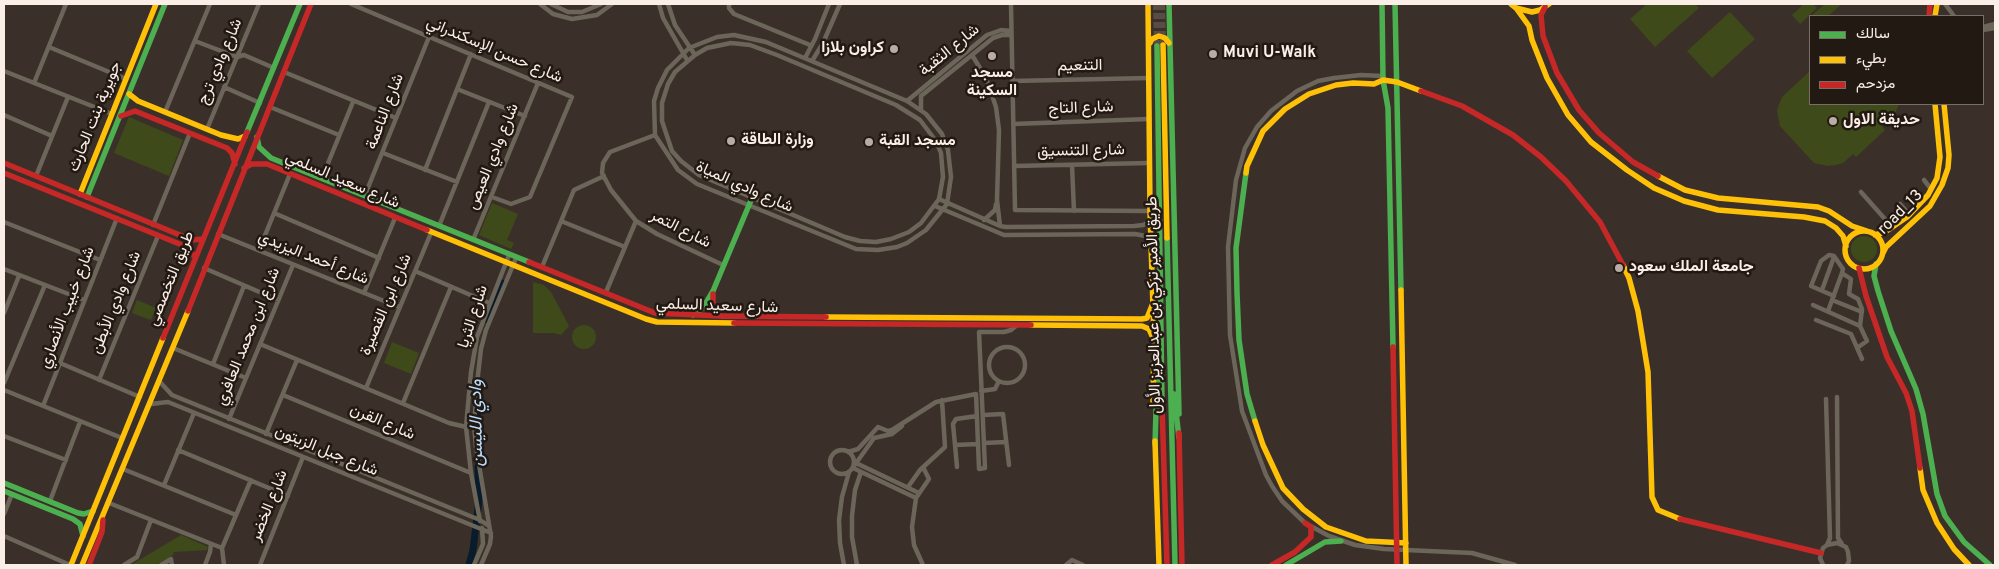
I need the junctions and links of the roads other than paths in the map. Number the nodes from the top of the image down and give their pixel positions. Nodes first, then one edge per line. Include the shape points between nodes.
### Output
1 (66, 4) edge
2 (156, 4) edge
3 (165, 4) edge
4 (210, 4) edge
5 (259, 4) edge
6 (300, 4) edge
7 (311, 4) edge
8 (351, 4) edge
9 (540, 4) edge
10 (550, 4) edge
11 (601, 4) edge
12 (612, 4) edge
13 (659, 4) edge
14 (668, 4) edge
15 (729, 4) edge
16 (829, 4) edge
17 (840, 4) edge
18 (1011, 4) edge
19 (1148, 4) edge
20 (1169, 4) edge
21 (1382, 4) edge
22 (1396, 4) edge
23 (1945, 4) edge
24 (1513, 6) edge
25 (1547, 6) edge
26 (586, 11) junction
27 (1953, 15) edge
28 (588, 18) junction
29 (680, 33) junction
30 (1011, 33) junction
31 (429, 37) junction
32 (673, 37) junction
33 (195, 41) junction
34 (141, 42) junction
35 (811, 44) junction
36 (149, 45) junction
37 (820, 46) junction
38 (49, 47) junction
39 (689, 48) junction
40 (1149, 48) junction
41 (138, 50) junction
42 (1170, 50) junction
43 (682, 53) junction
44 (145, 54) junction
45 (471, 54) junction
46 (695, 55) junction
47 (972, 55) junction
48 (237, 57) junction
49 (804, 58) junction
50 (687, 60) junction
51 (812, 61) junction
52 (274, 68) junction
53 (4, 71) edge
54 (284, 72) junction
55 (1149, 78) junction
56 (126, 79) junction
57 (1383, 80) junction
58 (1012, 81) junction
59 (1397, 82) junction
60 (34, 83) junction
61 (538, 83) junction
62 (224, 87) junction
63 (458, 89) junction
64 (129, 94) junction
65 (68, 97) junction
66 (907, 100) junction
67 (138, 101) junction
68 (353, 102) junction
69 (489, 102) junction
70 (260, 103) junction
71 (1936, 105) edge
72 (1944, 105) edge
73 (270, 107) junction
74 (921, 110) junction
75 (135, 111) junction
76 (166, 112) junction
77 (112, 114) junction
78 (4, 115) edge
79 (121, 116) junction
80 (524, 116) junction
81 (396, 118) junction
82 (1149, 119) junction
83 (1013, 124) junction
84 (207, 129) junction
85 (190, 133) junction
86 (339, 135) junction
87 (655, 135) junction
88 (52, 136) junction
89 (245, 136) junction
90 (257, 137) junction
91 (229, 138) junction
92 (227, 148) junction
93 (383, 153) junction
94 (271, 158) junction
95 (1149, 163) junction
96 (4, 164) edge
97 (234, 164) junction
98 (267, 164) junction
99 (288, 165) junction
100 (1072, 165) junction
101 (1014, 166) junction
102 (244, 168) junction
103 (425, 170) junction
104 (288, 173) junction
105 (4, 174) edge
106 (36, 176) junction
107 (604, 176) junction
108 (322, 178) junction
109 (1924, 180) dead end
110 (457, 182) junction
111 (32, 184) junction
112 (83, 187) junction
113 (91, 189) junction
114 (1931, 189) junction
115 (1861, 192) dead end
116 (80, 194) junction
117 (365, 195) junction
118 (492, 196) junction
119 (88, 197) junction
120 (752, 198) junction
121 (939, 200) junction
122 (997, 200) junction
123 (362, 203) junction
124 (947, 204) junction
125 (1900, 204) dead end
126 (749, 206) junction
127 (935, 206) junction
128 (943, 210) junction
129 (963, 211) junction
130 (1074, 211) junction
131 (1150, 211) junction
132 (274, 214) junction
133 (1910, 215) junction
134 (960, 217) junction
135 (117, 218) junction
136 (395, 218) junction
137 (137, 219) junction
138 (984, 220) junction
139 (1151, 220) junction
140 (561, 221) junction
141 (636, 221) junction
142 (4, 222) edge
143 (146, 222) junction
144 (153, 225) junction
145 (134, 226) junction
146 (439, 226) junction
147 (1000, 226) junction
148 (1111, 226) junction
149 (1134, 226) junction
150 (1047, 227) junction
151 (1056, 227) junction
152 (1892, 227) junction
153 (161, 228) junction
154 (144, 230) junction
155 (1867, 231) junction
156 (431, 233) junction
157 (218, 234) junction
158 (1047, 234) junction
159 (1056, 234) junction
160 (1112, 234) junction
161 (1134, 234) junction
162 (1875, 234) junction
163 (158, 236) junction
164 (1151, 236) junction
165 (203, 239) junction
166 (192, 240) junction
167 (474, 240) junction
168 (1846, 246) junction
169 (625, 247) junction
170 (1228, 247) junction
171 (187, 248) junction
172 (1236, 248) junction
173 (259, 250) junction
174 (1883, 253) junction
175 (509, 255) junction
176 (1400, 255) junction
177 (1391, 256) junction
178 (195, 257) junction
179 (1834, 257) junction
180 (379, 258) junction
181 (516, 258) junction
182 (100, 260) junction
183 (506, 262) junction
184 (1876, 264) junction
185 (293, 265) junction
186 (513, 265) junction
187 (723, 265) junction
188 (542, 267) junction
189 (204, 268) junction
190 (1859, 268) junction
191 (4, 269) edge
192 (415, 271) junction
193 (1842, 273) junction
194 (19, 276) junction
195 (45, 285) junction
196 (244, 286) junction
197 (451, 287) junction
198 (1822, 290) junction
199 (606, 292) junction
200 (713, 292) junction
201 (364, 293) junction
202 (1833, 298) junction
203 (84, 300) junction
204 (278, 300) junction
205 (489, 303) junction
206 (1153, 303) junction
207 (1813, 305) dead end
208 (399, 307) junction
209 (1828, 311) junction
210 (1862, 312) junction
211 (4, 313) edge
212 (693, 315) junction
213 (721, 316) junction
214 (1816, 320) dead end
215 (1137, 323) junction
216 (1018, 324) junction
217 (1160, 326) junction
218 (1860, 326) junction
219 (1169, 336) junction
220 (1154, 340) junction
221 (260, 344) junction
222 (173, 348) junction
223 (1856, 348) junction
224 (1862, 359) dead end
225 (296, 360) junction
226 (60, 363) junction
227 (213, 364) junction
228 (246, 378) junction
229 (99, 380) junction
230 (999, 380) junction
231 (160, 382) junction
232 (4, 383) edge
233 (366, 388) junction
234 (4, 390) edge
235 (981, 391) junction
236 (172, 395) junction
237 (282, 395) junction
238 (140, 397) junction
239 (1837, 397) dead end
240 (1826, 399) dead end
241 (942, 400) junction
242 (168, 402) junction
243 (403, 403) junction
244 (151, 404) junction
245 (43, 406) junction
246 (194, 413) junction
247 (980, 415) junction
248 (912, 416) junction
249 (229, 419) junction
250 (80, 422) junction
251 (466, 427) junction
252 (266, 434) junction
253 (4, 436) edge
254 (122, 438) junction
255 (1179, 438) junction
256 (984, 442) junction
257 (1006, 442) junction
258 (978, 444) junction
259 (1155, 444) junction
260 (956, 445) junction
261 (178, 450) junction
262 (848, 452) junction
263 (304, 457) junction
264 (66, 460) junction
265 (1008, 465) dead end
266 (853, 467) junction
267 (923, 467) junction
268 (957, 467) dead end
269 (124, 469) junction
270 (861, 472) junction
271 (472, 474) junction
272 (251, 480) junction
273 (4, 483) edge
274 (164, 485) junction
275 (908, 487) junction
276 (4, 491) edge
277 (919, 493) junction
278 (12, 494) junction
279 (288, 496) junction
280 (916, 498) junction
281 (50, 501) junction
282 (109, 503) junction
283 (93, 511) junction
284 (4, 514) edge
285 (103, 515) junction
286 (236, 516) junction
287 (151, 520) junction
288 (480, 520) junction
289 (1305, 523) junction
290 (489, 526) junction
291 (482, 529) junction
292 (490, 533) junction
293 (4, 536) edge
294 (83, 536) junction
295 (1341, 541) junction
296 (211, 544) junction
297 (1842, 544) junction
298 (1827, 545) junction
299 (1396, 546) junction
300 (1406, 546) junction
301 (222, 548) junction
302 (1295, 552) junction
303 (1821, 553) junction
304 (1305, 554) junction
305 (71, 565) edge
306 (82, 565) edge
307 (89, 565) edge
308 (124, 565) edge
309 (161, 565) edge
310 (172, 565) edge
311 (205, 565) edge
312 (224, 565) edge
313 (260, 565) edge
314 (474, 565) edge
315 (481, 565) edge
316 (844, 565) edge
317 (857, 565) edge
318 (921, 565) edge
319 (1066, 565) edge
320 (1083, 565) edge
321 (1159, 565) edge
322 (1167, 565) edge
323 (1175, 565) edge
324 (1182, 565) edge
325 (1272, 565) edge
326 (1286, 565) edge
327 (1397, 565) edge
328 (1406, 565) edge
329 (1515, 565) edge
330 (1823, 565) edge
331 (1847, 565) edge
332 (1969, 565) edge
333 (1990, 565) edge

1 - 38 street
2 - 34 street, جويرية بنت الحارث
3 - 36 street, جويرية بنت الحارث
4 - 33 street
5 - 48 street, شارع وادي ترج
6 - 52 street, طريق التخصصي
7 - 54 street, طريق التخصصي
8 - 31 street, شارع حسن الإسكندراني
9 - 28 street via 563,18
10 - 26 street via 568,12
11 - 26 street
12 - 28 street
13 - 32 street
14 - 29 street
15 - 35 street via 734,14
16 - 35 street
17 - 37 street
18 - 30 street
19 - 40 street
20 - 42 street
21 - 57 street
22 - 59 street
23 - 27 street
24 - 25 street via 1532,12
24 - 168 street via 1529,26 1547,78 1568,115 1591,142 1627,170 1684,202 1749,214 1825,221 1843,236
25 - 155 street via 1542,15 1543,36 1557,73 1579,110 1599,133 1633,162 1685,190 1718,198 1818,207
26 - 28 street
29 - 32 street
29 - 39 street
30 - 47 street, شارع الثقبة via 996,36
30 - 58 street
30 - 66 street, شارع الثقبة via 1001,30 987,35
31 - 45 street, شارع حسن الإسكندراني
31 - 81 street, شارع الناعمة
32 - 43 street
33 - 48 street
33 - 76 street
34 - 36 street via 144,47
34 - 41 street, جويرية بنت الحارث
35 - 37 street
35 - 49 street
36 - 44 street, جويرية بنت الحارث
37 - 51 street
38 - 56 street
38 - 60 street
39 - 43 street
39 - 46 street
39 - 49 street via 717,37 734,35 758,40
40 - 42 street via 1152,39 1159,36 1167,40
40 - 55 street
41 - 44 street, جويرية بنت الحارث via 142,49
41 - 56 street, جويرية بنت الحارث
42 - 255 street
43 - 50 street
43 - 87 street via 666,70 658,88 654,101
44 - 64 street, جويرية بنت الحارث
45 - 61 street, شارع حسن الإسكندراني
45 - 63 street
46 - 50 street, شارع وادي المياة
46 - 121 street, شارع وادي المياة via 717,45 750,45 909,112 932,134 940,153 943,177
47 - 74 street, شارع الثقبة via 921,96
47 - 122 street via 986,78 996,108 999,130
48 - 52 street via 244,55
48 - 62 street, شارع وادي ترج
49 - 51 street
50 - 120 street, شارع وادي المياة via 675,72 662,102 662,121 672,151 699,175
51 - 66 street
52 - 70 street, طريق التخصصي
53 - 60 street
54 - 68 street
54 - 73 street, طريق التخصصي
55 - 58 street, التنعيم
55 - 82 street
56 - 77 street, جويرية بنت الحارث
57 - 59 street
57 - 170 street via 1383,76 1355,76 1318,81 1295,92 1271,111 1257,127 1240,161
57 - 172 street via 1374,84 1353,83 1322,89 1294,103 1263,131 1247,166
57 - 177 street via 1388,108
58 - 83 street
59 - 176 street
59 - 303 street via 1462,106 1513,135 1566,181 1600,222 1629,278 1638,312 1648,372 1652,497 1658,510 1677,518
60 - 65 street
61 - 80 street, شارع وادي العيص
61 - 118 street, شارع حسن الإسكندراني via 572,97 530,198 511,204
62 - 70 street
62 - 84 street, شارع وادي ترج
63 - 69 street
63 - 103 street
64 - 67 street
64 - 79 street, جويرية بنت الحارث
65 - 77 street
65 - 88 street
66 - 74 street
67 - 75 street via 132,104
67 - 76 street
68 - 81 street
68 - 86 street
69 - 80 street
69 - 110 street
70 - 89 street, طريق التخصصي
71 - 114 street via 1940,157 1937,178
72 - 174 street, road_13 via 1949,155 1942,185 1930,206
73 - 86 street
73 - 90 street, طريق التخصصي
74 - 124 street via 942,134 948,150 951,177
75 - 79 street
75 - 85 street
76 - 84 street
77 - 112 street, جويرية بنت الحارث
78 - 88 street
79 - 113 street, جويرية بنت الحارث
80 - 118 street, شارع وادي العيص
81 - 93 street, شارع الناعمة
82 - 83 street, شارع التاج
82 - 95 street
83 - 101 street
84 - 91 street
85 - 92 street
85 - 144 street
86 - 108 street
87 - 107 street via 610,152 603,163
87 - 126 street, شارع وادي المياة via 686,177
88 - 106 street
89 - 91 street
89 - 97 street, طريق التخصصي
90 - 94 street, شارع سعيد السلمي via 259,147
90 - 102 street, طريق التخصصي
91 - 92 street via 231,144
92 - 97 street via 232,153
93 - 103 street
93 - 117 street, شارع الناعمة
94 - 98 street via 262,156
94 - 99 street, شارع سعيد السلمي
95 - 100 street, شارع التنسيق
95 - 131 street
96 - 106 street
97 - 165 street, طريق التخصصي
98 - 102 street, شارع سعيد السلمي via 252,164
98 - 104 street, شارع سعيد السلمي
99 - 104 street
99 - 108 street, شارع سعيد السلمي
100 - 101 street, شارع التنسيق
100 - 130 street
101 - 130 street via 1015,210
102 - 157 street, طريق التخصصي
103 - 110 street
104 - 123 street, شارع سعيد السلمي
104 - 132 street
105 - 111 street
106 - 111 street
106 - 116 street
107 - 140 street via 574,190
107 - 141 street, شارع التمر via 622,206
108 - 117 street, شارع سعيد السلمي
109 - 114 street
110 - 146 street
111 - 135 street
112 - 113 street via 86,191
112 - 116 street, جويرية بنت الحارث
113 - 119 street, جويرية بنت الحارث
114 - 133 street
115 - 152 street
116 - 119 street
117 - 123 street
117 - 146 street, شارع سعيد السلمي
118 - 167 street, شارع وادي العيص
119 - 137 street
120 - 126 street
120 - 127 street, شارع وادي المياة via 845,237 868,241 892,239 908,232 921,223
121 - 124 street
121 - 127 street, شارع وادي المياة
122 - 138 street via 995,210
122 - 147 street
123 - 136 street, شارع سعيد السلمي
124 - 128 street, شارع وادي المياة
124 - 129 street
125 - 133 street
126 - 128 street, شارع وادي المياة via 846,246 878,250 907,244 926,230
126 - 187 street
127 - 128 street
128 - 134 street
129 - 134 street
129 - 138 street
130 - 131 street
131 - 139 street
132 - 173 street
132 - 180 street
133 - 152 street
134 - 158 street via 1004,235
135 - 145 street
135 - 182 street, شارع خبيب الأنصاري
136 - 156 street, شارع سعيد السلمي
136 - 180 street
137 - 143 street
137 - 145 street via 140,224
138 - 147 street
139 - 149 street
139 - 164 street
140 - 169 street
140 - 188 street
141 - 169 street
141 - 187 street, شارع التمر
142 - 182 street
143 - 144 street
143 - 154 street via 142,225
144 - 153 street
145 - 154 street
146 - 167 street, شارع سعيد السلمي
147 - 150 street
148 - 149 street
148 - 151 street
148 - 160 street
149 - 161 street via 1137,230
150 - 151 street
150 - 158 street
151 - 159 street
152 - 162 street
153 - 163 street
153 - 166 street
154 - 163 street
155 - 162 street
155 - 168 street via 1854,234
156 - 183 street, شارع سعيد السلمي
156 - 192 street, شارع ابن القصيرة
157 - 173 street, شارع أحمد اليزيدي
157 - 189 street, طريق التخصصي
158 - 159 street
159 - 160 street
160 - 161 street
161 - 164 street
162 - 174 street via 1882,244
163 - 171 street
163 - 229 street, شارع وادي الأبطن
164 - 206 street
165 - 166 street
165 - 178 street, طريق التخصصي
166 - 171 street
167 - 175 street, شارع سعيد السلمي
168 - 190 street via 1849,261
169 - 199 street
170 - 172 street
170 - 289 street via 1230,335 1242,411 1272,486 1282,501
171 - 178 street
172 - 299 street via 1239,340 1247,394 1263,445 1284,488 1326,527 1366,541
173 - 185 street, شارع أحمد اليزيدي
174 - 184 street
175 - 181 street, شارع سعيد السلمي
175 - 183 street, شارع الثريا
176 - 177 street
176 - 300 street
177 - 299 street
178 - 238 street, طريق التخصصي
179 - 193 street via 1840,263
179 - 198 street
179 - 198 street via 1829,254 1821,261 1811,286
180 - 201 street
181 - 186 street, شارع الثريا
181 - 188 street, شارع سعيد السلمي
182 - 203 street, شارع خبيب الأنصاري
183 - 186 street, شارع سعيد السلمي
183 - 205 street, شارع الثريا
184 - 190 street
184 - 333 street via 1874,276 1878,291 1924,414 1937,494 1946,516 1964,542
185 - 201 street, شارع أحمد اليزيدي
185 - 204 street, شارع ابن محمد العافري
186 - 216 street, شارع سعيد السلمي via 657,322
186 - 290 street, شارع الثريا via 486,330 478,375 474,425
187 - 200 street
188 - 199 street, شارع سعيد السلمي
189 - 196 street
189 - 222 street, طريق التخصصي
190 - 332 street via 1887,357 1912,411 1929,507 1954,549
191 - 194 street
192 - 197 street
192 - 208 street, شارع ابن القصيرة
193 - 202 street
193 - 210 street via 1851,279 1849,294 1858,298
194 - 195 street
194 - 211 street
195 - 203 street
195 - 232 street
196 - 204 street
196 - 227 street
197 - 205 street
197 - 243 street
198 - 202 street
199 - 212 street, شارع سعيد السلمي via 655,313
200 - 212 street via 703,308
200 - 213 street via 713,307
201 - 208 street, شارع أحمد اليزيدي
202 - 209 street
202 - 210 street
203 - 226 street, شارع خبيب الأنصاري
204 - 221 street, شارع ابن محمد العافري
205 - 251 street, شارع الثريا via 477,337
206 - 215 street, شارع سعيد السلمي via 1147,318
206 - 220 street
207 - 209 street
208 - 233 street, شارع ابن القصيرة
209 - 218 street
210 - 218 street
212 - 213 street, شارع سعيد السلمي
213 - 215 street, شارع سعيد السلمي
214 - 223 street via 1850,334
215 - 216 street, شارع سعيد السلمي
215 - 220 street via 1148,328
216 - 235 street via 1004,332 979,332
217 - 219 street, طريق الأمير تركي بن عبدالعزيز الأول via 1160,46
217 - 259 street
217 - 322 street, طريق الأمير تركي بن عبدالعزيز الأول
218 - 223 street via 1867,342
219 - 255 street
219 - 323 street, طريق الأمير تركي بن عبدالعزيز الأول
220 - 259 street
221 - 225 street
221 - 228 street, شارع ابن محمد العافري
222 - 227 street
222 - 231 street, طريق التخصصي
223 - 224 street
225 - 233 street
225 - 237 street
226 - 229 street
226 - 245 street, شارع خبيب الأنصاري
227 - 228 street
228 - 249 street, شارع ابن محمد العافري
229 - 238 street
230 - 230 street via 1012,382 1022,375 1026,364 1017,349 999,348 991,356 990,368
230 - 235 street via 995,389
231 - 236 street, شارع جبل الزيتون
231 - 244 street, طريق التخصصي
233 - 243 street
234 - 245 street
235 - 247 street
236 - 242 street via 167,397
236 - 249 street, شارع جبل الزيتون
237 - 252 street
237 - 271 street, شارع القرن
238 - 254 street, طريق التخصصي
239 - 297 street via 1838,538
240 - 298 street via 1830,538
241 - 247 street via 976,394
241 - 248 street
241 - 267 street via 945,447
242 - 244 street, شارع جبل الزيتون
242 - 246 street, شارع جبل الزيتون
243 - 251 street
244 - 269 street, طريق التخصصي
245 - 250 street
246 - 261 street
246 - 263 street, شارع جبل الزيتون
247 - 256 street
247 - 257 street via 1003,414
247 - 258 street
247 - 260 street via 956,419 953,424
248 - 262 street via 892,430 878,427 858,449
248 - 266 street via 895,432 874,438
249 - 252 street, شارع جبل الزيتون
250 - 254 street
250 - 264 street
251 - 271 street, شارع الثريا
252 - 288 street, شارع جبل الزيتون
253 - 264 street
254 - 283 street, طريق التخصصي
255 - 324 street
256 - 257 street
256 - 258 street via 985,468 979,469
257 - 265 street
258 - 260 street
259 - 321 street
260 - 268 street
261 - 272 street
261 - 274 street
262 - 266 street via 853,458
262 - 266 street via 836,452 831,461 833,468 838,473
263 - 279 street, شارع الخضر
263 - 291 street, شارع جبل الزيتون
264 - 281 street
266 - 270 street
266 - 275 street
266 - 316 street via 842,496 839,520
267 - 275 street
267 - 277 street via 929,479
269 - 274 street
269 - 282 street, طريق التخصصي
270 - 280 street
270 - 317 street via 852,516
271 - 288 street, شارع الثريا
272 - 279 street
272 - 286 street
273 - 281 street
274 - 286 street
275 - 277 street
276 - 278 street
277 - 280 street
278 - 284 street
278 - 294 street via 73,519 80,524
279 - 313 street, شارع الخضر
280 - 318 street via 912,527
281 - 283 street via 78,513
282 - 285 street, طريق التخصصي
282 - 287 street
283 - 294 street, طريق التخصصي
285 - 306 street, طريق التخصصي
285 - 307 street via 102,532
286 - 301 street
287 - 296 street
287 - 308 street via 137,557
288 - 290 street, شارع جبل الزيتون
288 - 291 street, شارع الثريا
289 - 295 street
289 - 302 street via 1310,528 1311,537
290 - 292 street, شارع الثريا
291 - 292 street, شارع جبل الزيتون
291 - 314 street, شارع الثريا via 483,544
292 - 315 street, شارع الثريا via 490,544
293 - 305 street
294 - 305 street, طريق التخصصي
295 - 299 street via 1365,547
295 - 304 street via 1325,542
296 - 301 street
296 - 311 street
297 - 298 street
297 - 331 street via 1848,552
298 - 303 street
299 - 300 street
299 - 327 street
300 - 328 street
300 - 329 street via 1472,553
301 - 312 street
302 - 304 street via 1315,539 1316,544
302 - 325 street
303 - 330 street
304 - 326 street
309 - 310 street via 171,559
319 - 320 street via 1072,560

